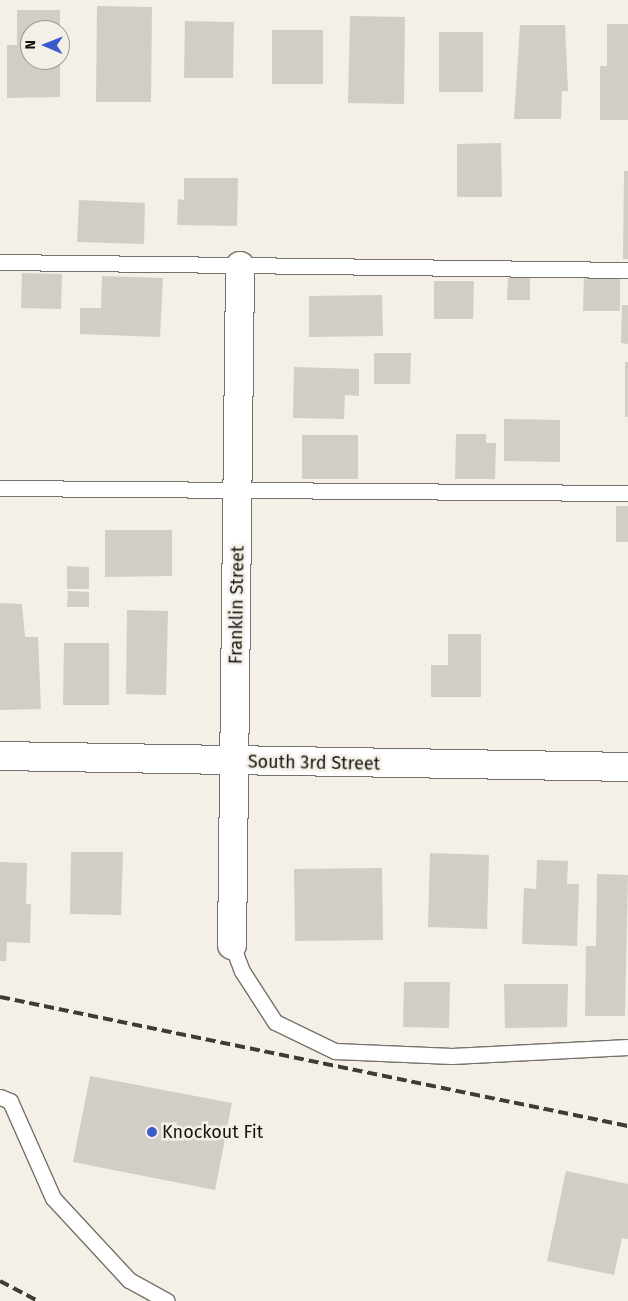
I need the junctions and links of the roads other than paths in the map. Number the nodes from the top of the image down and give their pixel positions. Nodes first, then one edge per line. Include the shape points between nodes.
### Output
1 (0, 262) edge
2 (240, 266) junction
3 (628, 270) edge
4 (0, 488) edge
5 (238, 492) junction
6 (628, 493) edge
7 (0, 756) edge
8 (236, 761) junction
9 (628, 768) edge
10 (232, 945) joint
11 (628, 1047) edge
12 (0, 1096) edge
13 (167, 1301) edge

1 - 2 lane
2 - 3 lane
2 - 5 street, Franklin Street
4 - 5 lane
5 - 6 lane
5 - 8 street, Franklin Street
7 - 8 street, South 3rd Street
8 - 9 street, South 3rd Street
8 - 10 street, Franklin Street
10 - 11 lane via 242,971 275,1022 335,1051 452,1056
12 - 13 lane via 10,1101 53,1198 130,1280

